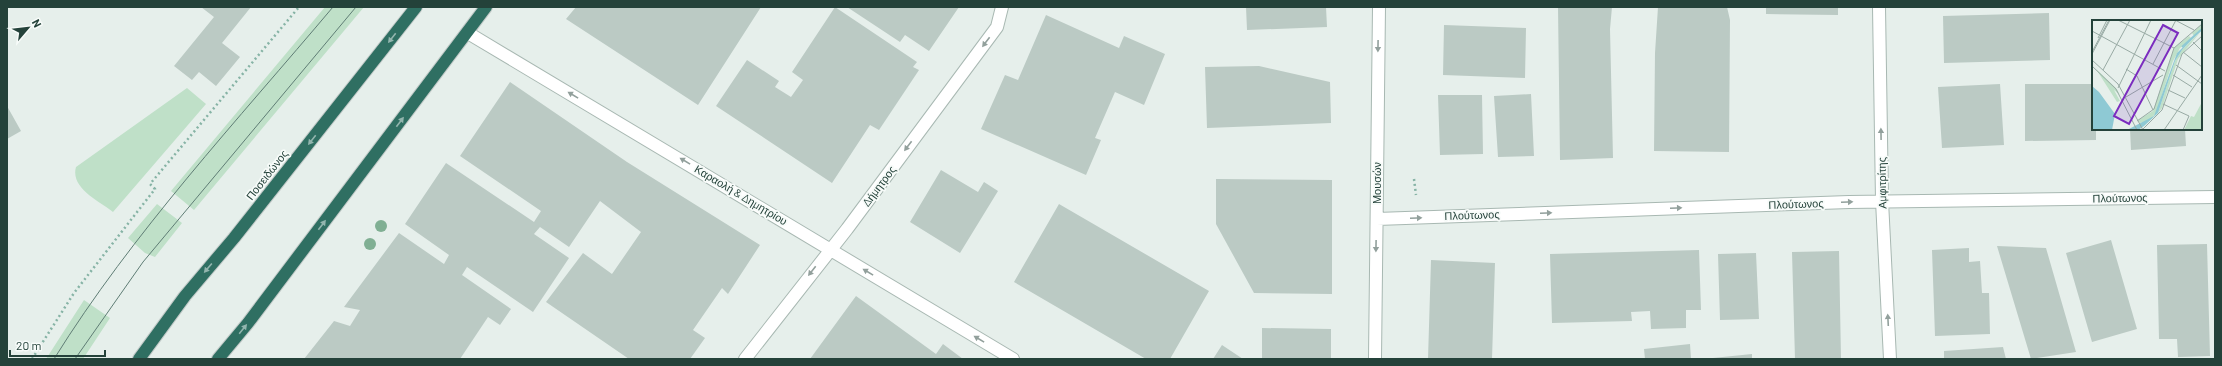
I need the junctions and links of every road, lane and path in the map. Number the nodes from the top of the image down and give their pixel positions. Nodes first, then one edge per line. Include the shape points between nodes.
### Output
1 (299, 7) edge
2 (416, 7) edge
3 (486, 7) edge
4 (1002, 7) edge
5 (1379, 7) edge
6 (1879, 7) edge
7 (468, 33) junction
8 (2215, 197) edge
9 (1882, 201) junction
10 (1377, 219) junction
11 (830, 249) junction
12 (32, 359) edge
13 (140, 359) edge
14 (218, 359) edge
15 (745, 359) edge
16 (1013, 359) edge
17 (1375, 359) edge
18 (1890, 359) edge

1 - 12 path via 150,184 156,189 74,293
2 -> 13 highway, Ποσειδώνος via 185,296
3 - 7 highway
4 -> 11 street, Δήμητρος via 997,27
5 -> 10 street, Μουσών
9 -> 6 street, Αμφιτρίτης
11 -> 7 street, Καραολή & Δημητρίου
14 -> 7 highway via 252,318
8 - 9 street, Πλούτωνος
10 -> 9 street, Πλούτωνος
18 -> 9 street, Αμφιτρίτης
10 -> 17 street, Μουσών
11 -> 15 street, Δήμητρος
16 -> 11 street, Καραολή & Δημητρίου

